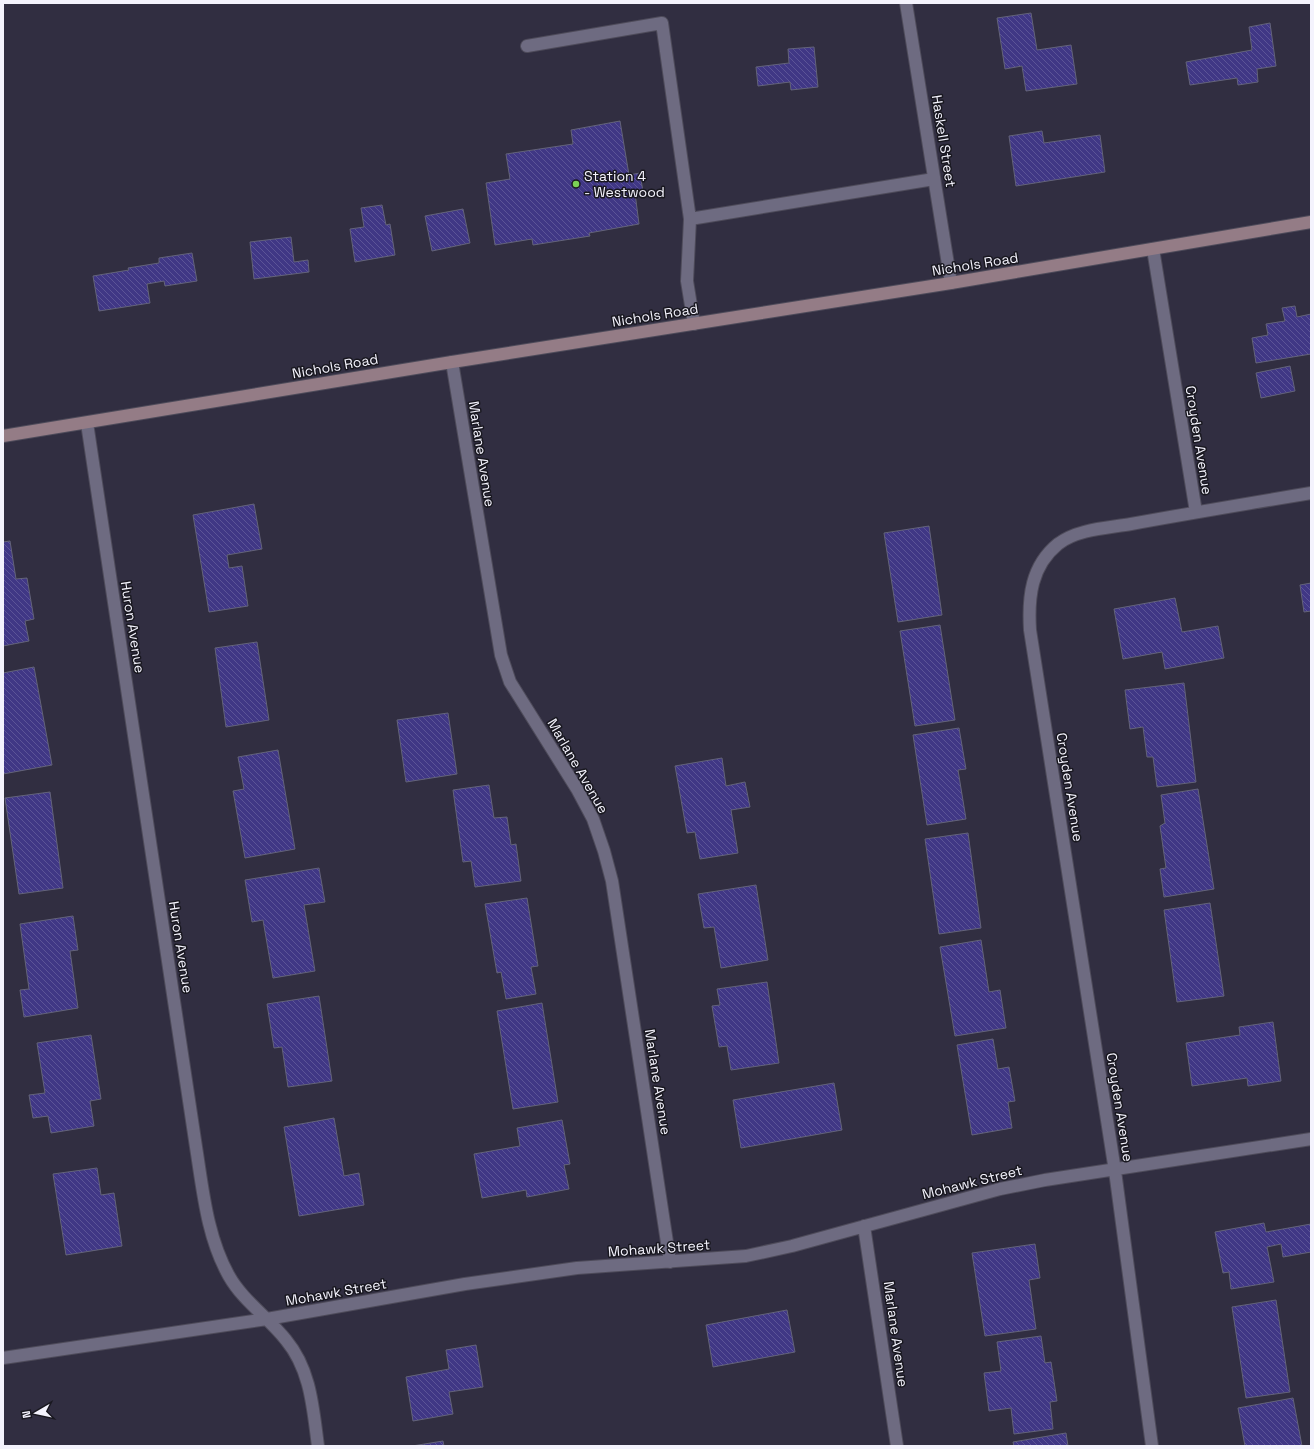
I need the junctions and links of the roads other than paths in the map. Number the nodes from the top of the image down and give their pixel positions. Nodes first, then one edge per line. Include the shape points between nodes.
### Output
1 (906, 3) edge
2 (527, 46) dead end
3 (934, 179) junction
4 (690, 219) junction
5 (1311, 222) edge
6 (1153, 249) junction
7 (951, 283) junction
8 (694, 324) junction
9 (452, 362) junction
10 (87, 423) junction
11 (3, 436) edge
12 (1311, 493) edge
13 (1196, 512) junction
14 (1311, 1139) edge
15 (1115, 1171) junction
16 (864, 1226) junction
17 (670, 1262) junction
18 (267, 1319) junction
19 (3, 1358) edge
20 (318, 1446) edge
21 (897, 1446) edge
22 (1152, 1446) edge

1 - 3 street, Haskell Street
2 - 4 street via 662,22
3 - 4 street
3 - 7 street, Haskell Street
4 - 8 street via 687,281
5 - 6 street, Nichols Road
6 - 7 street, Nichols Road
6 - 13 street, Croyden Avenue
7 - 8 street, Nichols Road
8 - 9 street, Nichols Road
9 - 10 street, Nichols Road
9 - 17 street, Marlane Avenue via 501,655 510,682 593,819 612,882
10 - 11 street, Nichols Road
10 - 18 street, Huron Avenue via 205,1200 218,1254 230,1277 245,1297
12 - 13 street
13 - 15 street, Croyden Avenue via 1079,534 1059,543 1037,570 1028,604 1031,638
14 - 15 street, Mohawk Street
15 - 16 street, Mohawk Street via 1045,1180
15 - 22 street, Croyden Avenue
16 - 17 street, Mohawk Street via 746,1256
16 - 21 street, Marlane Avenue
17 - 18 street, Mohawk Street via 577,1268 472,1282
18 - 19 street, Mohawk Street
18 - 20 street, Huron Avenue via 299,1357 308,1379

